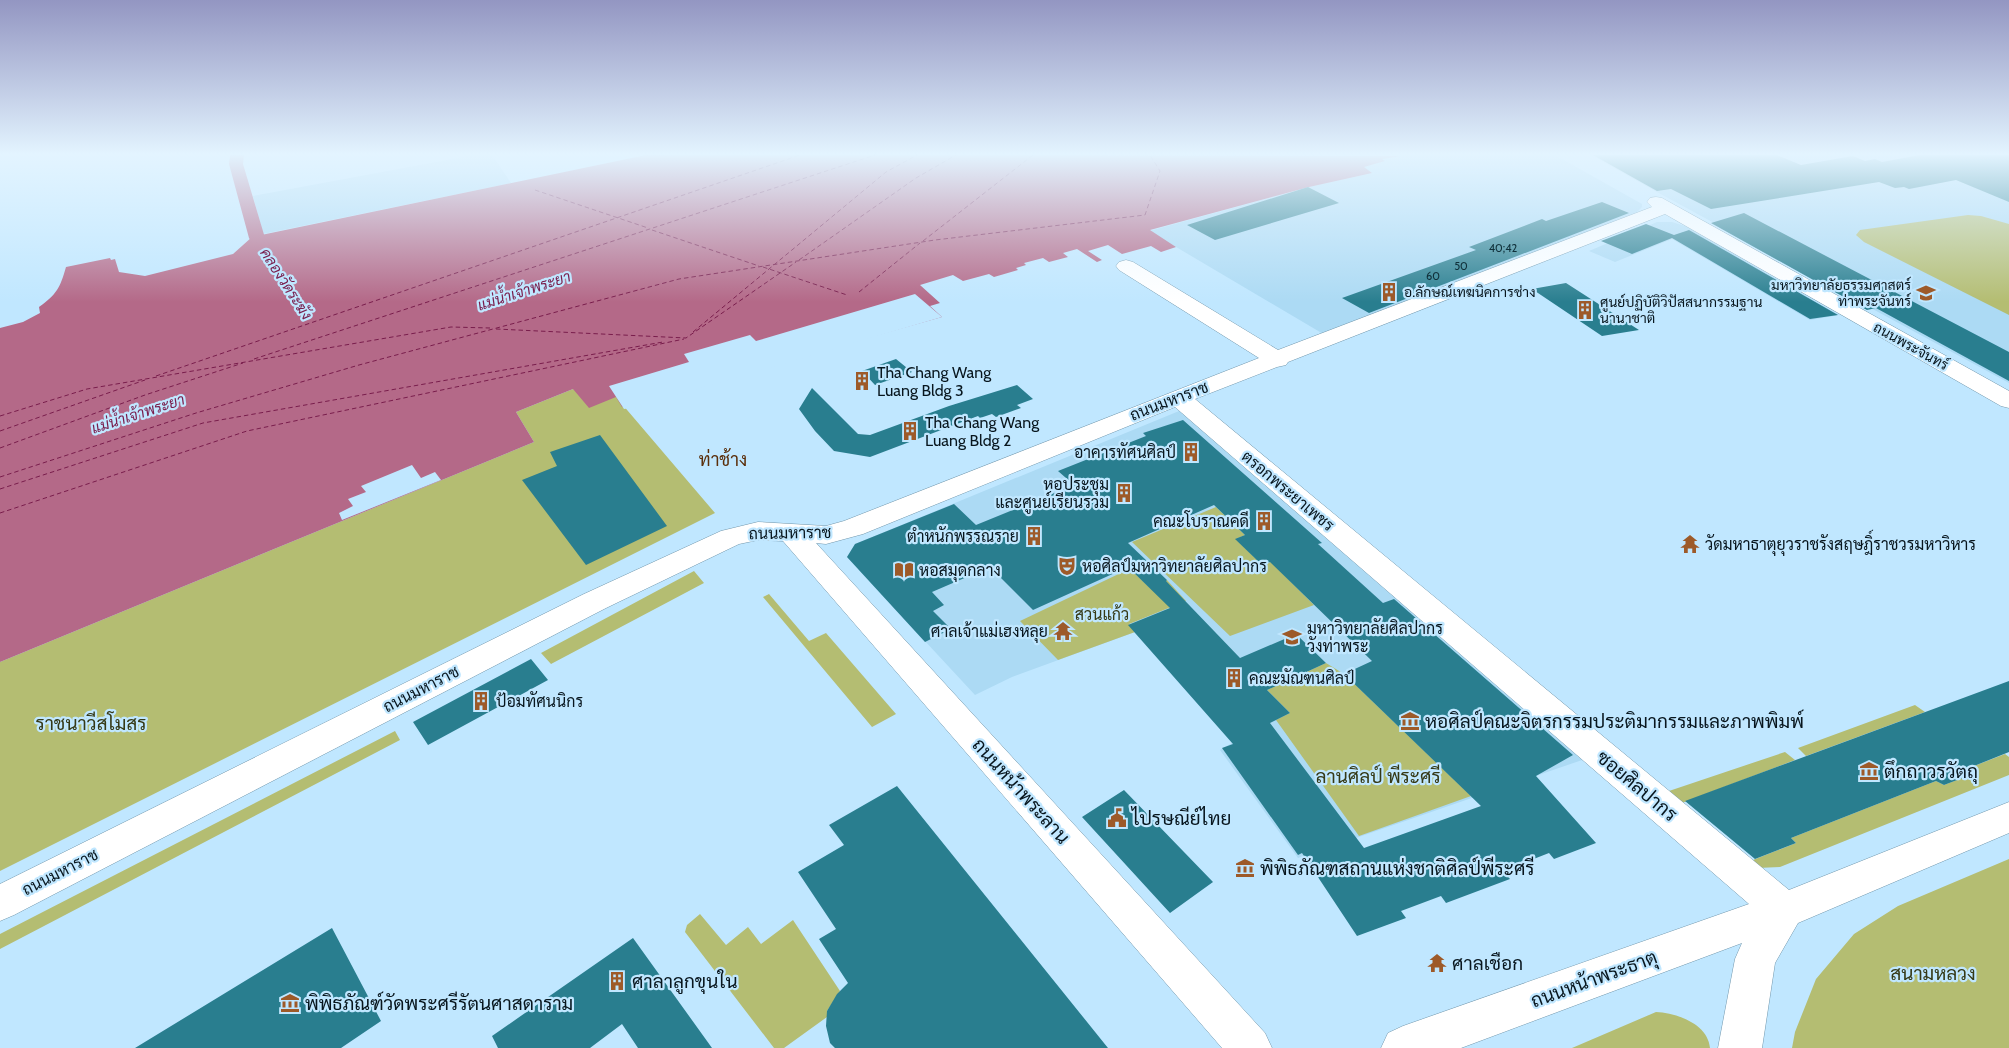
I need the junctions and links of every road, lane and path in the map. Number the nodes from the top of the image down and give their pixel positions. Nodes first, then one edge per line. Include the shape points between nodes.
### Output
1 (1661, 205) joint
2 (1126, 266) dead end
3 (1278, 360) junction
4 (1178, 397) junction
5 (2009, 401) edge
6 (791, 533) junction
7 (1399, 584) joint
8 (2009, 817) edge
9 (0, 903) edge
10 (1784, 910) junction
11 (1250, 1048) edge
12 (1403, 1048) edge
13 (1740, 1048) edge

1 - 3 street, ถนนมหาราช
1 - 5 street, ถนนพระจันทร์
2 - 3 street
3 - 4 street, ถนนมหาราช
4 - 6 street, ถนนมหาราช via 853,528 826,535
4 - 7 street, ตรอกพระยาเพชร
6 - 9 street, ถนนมหาราช via 745,532 714,544 594,601
6 - 11 street, ถนนหน้าพระลาน
7 - 10 street, ซอยศิลปากร
8 - 10 street, ถนนหน้าพระธาตุ
10 - 12 street, ถนนหน้าพระธาตุ
10 - 13 street via 1755,959

